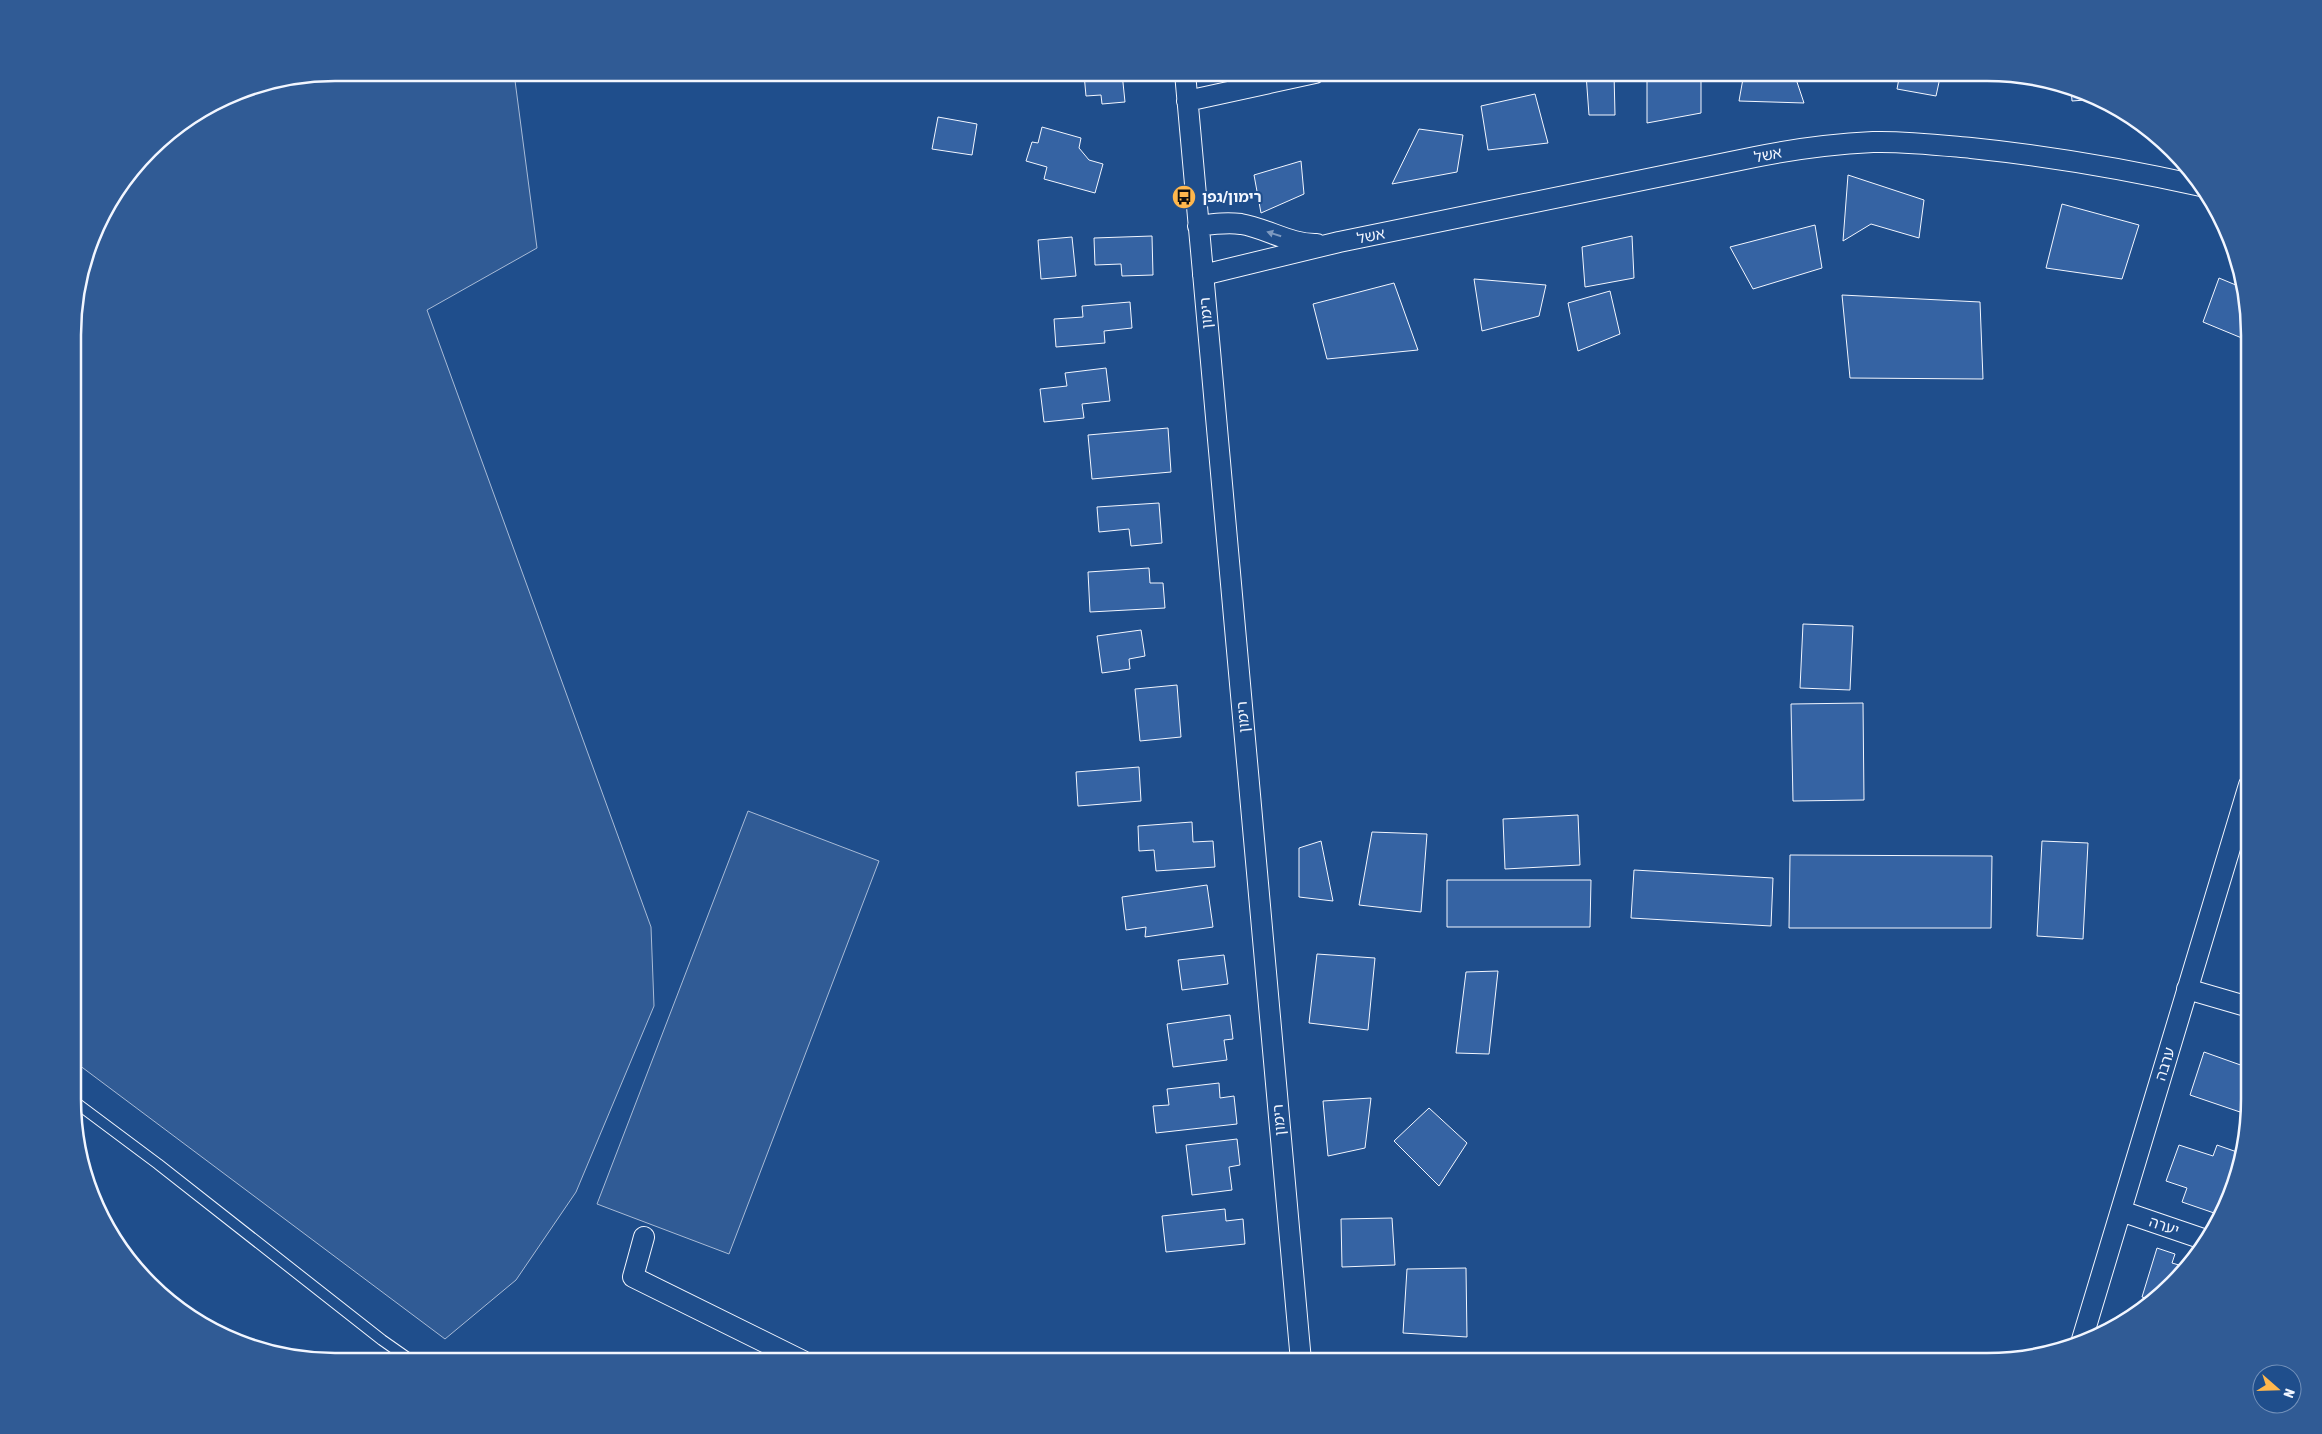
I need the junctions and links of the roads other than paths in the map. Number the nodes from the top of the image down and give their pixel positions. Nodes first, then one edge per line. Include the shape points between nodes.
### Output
1 (1185, 81) edge
2 (1275, 81) edge
3 (1187, 101) junction
4 (2190, 184) edge
5 (1198, 226) junction
6 (1339, 242) junction
7 (1203, 275) junction
8 (2241, 812) edge
9 (2188, 989) junction
10 (2241, 1005) edge
11 (82, 1107) edge
12 (2121, 1211) junction
13 (644, 1237) dead end
14 (2199, 1238) edge
15 (2084, 1333) edge
16 (400, 1353) edge
17 (787, 1353) edge
18 (1300, 1353) edge

1 - 3 street, רימון
2 - 3 street
3 - 5 street, רימון
4 - 6 street, אשל via 2063,159 1931,144 1865,143 1784,151
6 -> 5 street, אשל via 1314,244 1243,224 1223,222
5 - 7 street, רימון
6 - 7 street, אשל
7 - 18 street, רימון
8 - 9 street, ערבה
9 - 10 street
9 - 12 street, ערבה
11 - 16 lane
12 - 14 street, יערה
12 - 15 street, ערבה
13 - 17 street via 633,1277

